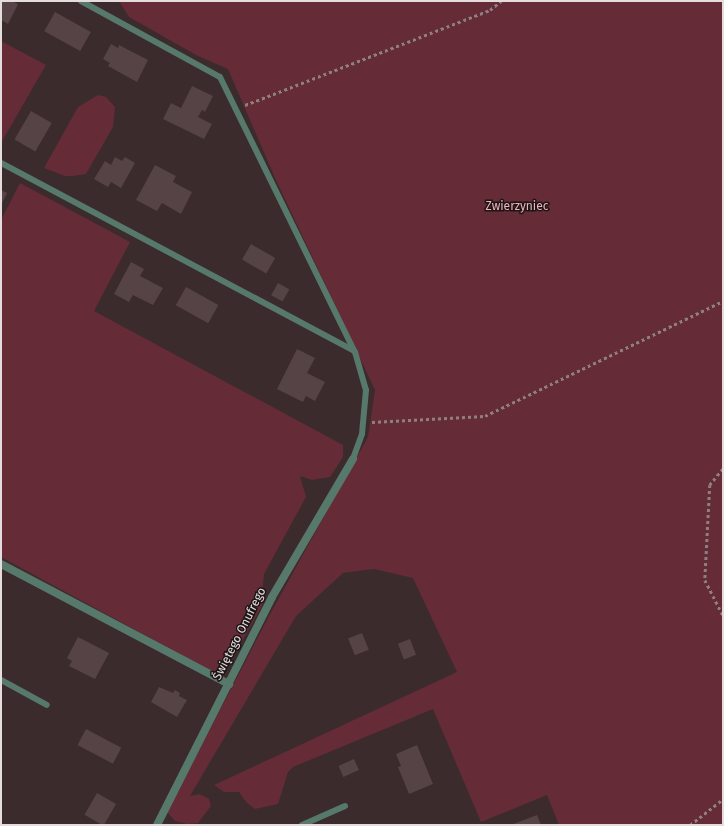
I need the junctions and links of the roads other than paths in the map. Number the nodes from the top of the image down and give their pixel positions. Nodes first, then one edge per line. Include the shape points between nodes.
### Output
1 (81, 1) edge
2 (1, 163) edge
3 (355, 352) junction
4 (353, 459) joint
5 (1, 564) edge
6 (1, 680) edge
7 (229, 684) junction
8 (47, 706) dead end
9 (346, 806) dead end
10 (157, 825) edge
11 (302, 825) edge

1 - 3 lane via 220,77
2 - 3 lane
3 - 4 lane via 366,390 362,434
4 - 7 street, Świętego Onufrego via 272,597
5 - 7 street
6 - 8 lane
7 - 10 street, Świętego Onufrego
9 - 11 lane

